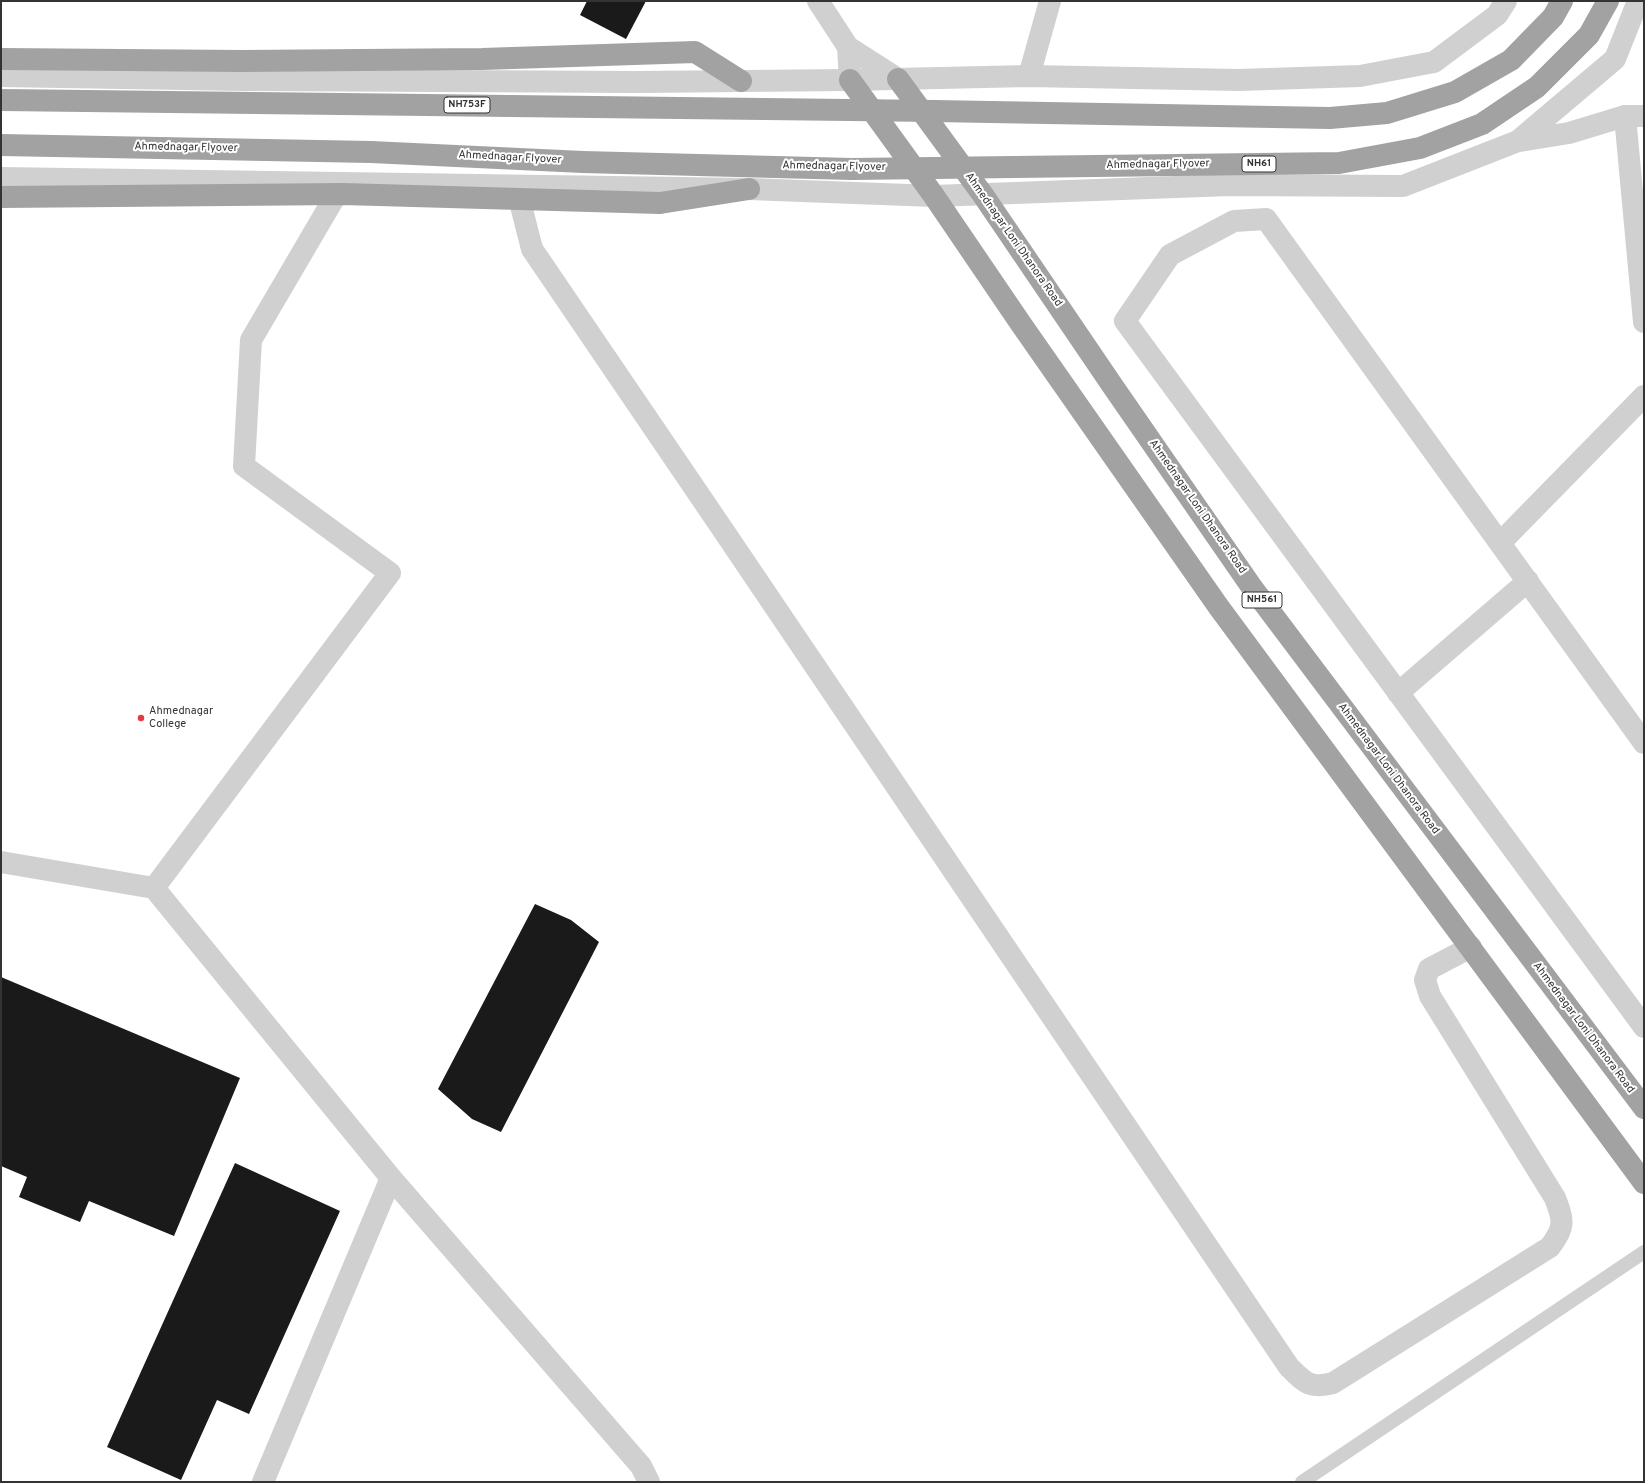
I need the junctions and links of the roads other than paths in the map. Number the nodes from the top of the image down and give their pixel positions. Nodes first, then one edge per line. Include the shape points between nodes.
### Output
1 (818, 1) edge
2 (1050, 1) edge
3 (1506, 1) edge
4 (1562, 1) edge
5 (1608, 1) edge
6 (1638, 1) edge
7 (848, 47) junction
8 (1, 59) edge
9 (1, 76) edge
10 (1029, 76) junction
11 (898, 79) junction
12 (850, 80) junction
13 (741, 81) junction
14 (1, 100) edge
15 (1635, 116) edge
16 (1518, 142) junction
17 (1, 145) edge
18 (1, 178) edge
19 (343, 183) junction
20 (516, 186) junction
21 (749, 189) junction
22 (983, 195) junction
23 (934, 196) junction
24 (1, 197) edge
25 (1644, 322) edge
26 (1644, 396) edge
27 (1500, 543) junction
28 (1528, 581) junction
29 (1398, 693) junction
30 (1644, 743) edge
31 (1, 862) edge
32 (154, 888) junction
33 (1471, 947) junction
34 (1644, 1027) edge
35 (1644, 1108) edge
36 (391, 1178) junction
37 (1644, 1183) edge
38 (1644, 1252) edge
39 (263, 1482) edge
40 (649, 1482) edge
41 (1302, 1482) edge

1 - 7 street
2 - 10 street
3 - 10 street via 1497,15 1434,62 1360,76 1239,80
4 - 14 highway, NH753F, bridge via 1553,17 1511,60 1455,92 1387,113 1330,118
5 - 17 highway, Ahmednagar Flyover / NH61, bridge via 1589,35 1537,86 1482,124 1420,148 1340,163 852,168 583,162 371,152
6 - 16 street via 1614,59
7 - 11 street, Ahmednagar Loni Dhanora Road / NH561
7 - 12 street
8 - 13 highway via 467,59 695,52
9 - 13 street via 243,80
10 - 11 street
11 - 12 street
11 - 22 highway, Ahmednagar Loni Dhanora Road / NH561
12 - 13 street
12 - 23 highway
15 - 16 street via 1569,133
15 - 25 street
16 - 22 street via 1403,186 1230,185
18 - 19 street
19 - 20 street
19 - 32 street via 251,340 244,466 390,573
20 - 21 street
20 - 33 street via 532,250 1289,1367 1305,1382 1321,1386 1333,1383 1550,1247 1561,1233 1562,1215 1555,1198 1430,996 1425,980 1429,969
21 - 23 street
21 - 24 highway, bridge via 660,202 343,194
22 - 23 street
22 - 35 highway, Ahmednagar Loni Dhanora Road / NH561 via 1251,586
23 - 33 highway via 1218,606
26 - 27 street
27 - 28 street
27 - 29 street via 1266,219 1234,221 1170,256 1125,321
28 - 29 street
28 - 30 street
29 - 34 street
31 - 32 street
32 - 36 street
33 - 37 highway
36 - 39 street
36 - 40 street via 641,1466
38 - 41 lane

